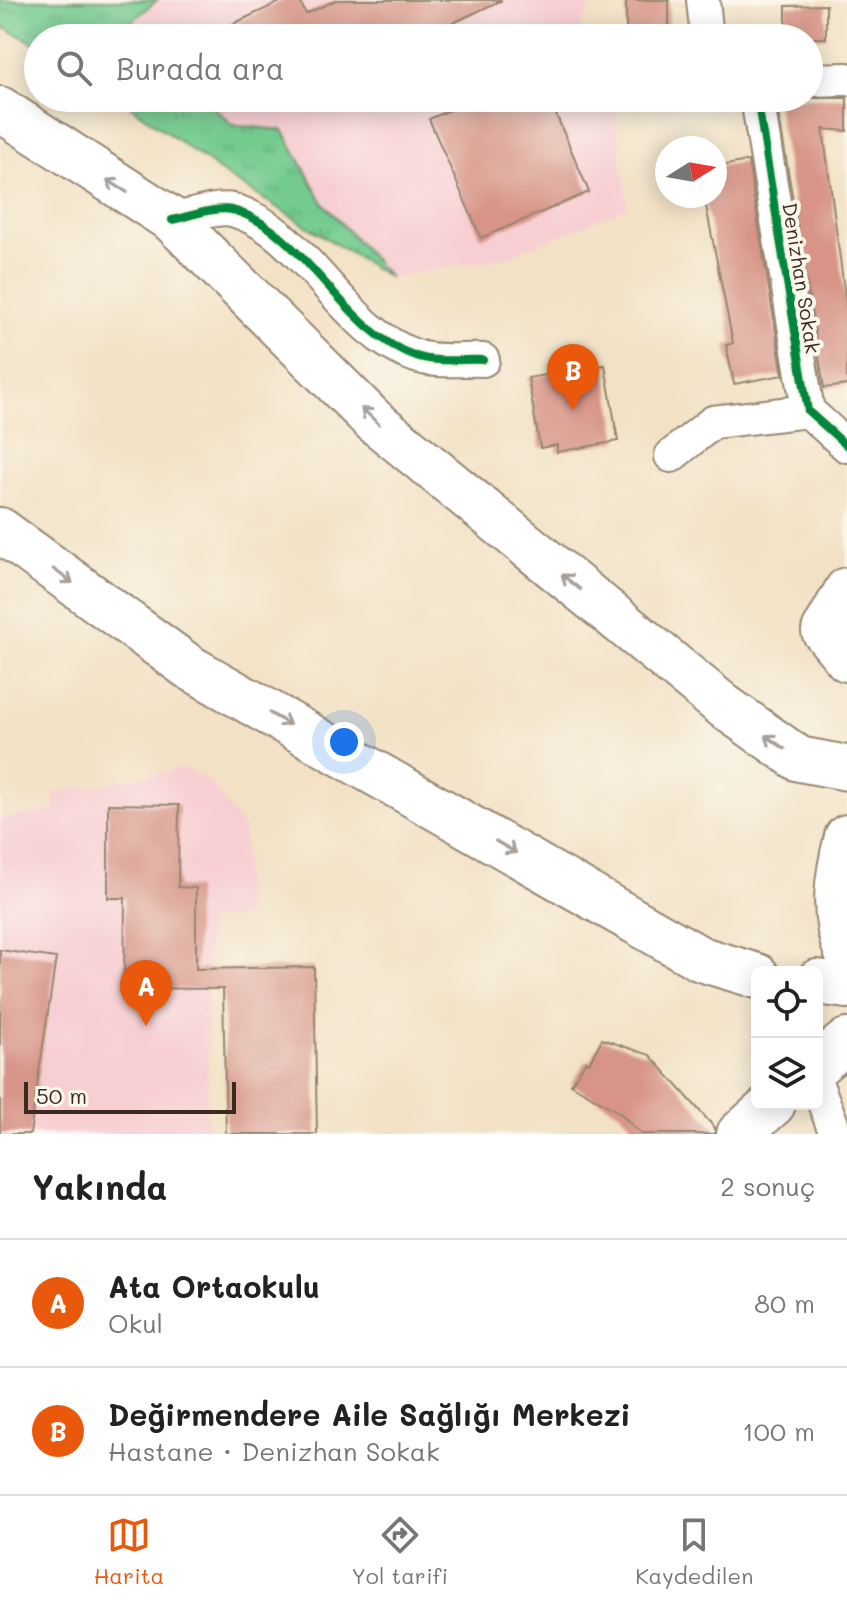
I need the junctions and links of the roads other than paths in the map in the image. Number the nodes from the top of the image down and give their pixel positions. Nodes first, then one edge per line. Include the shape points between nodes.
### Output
1 (703, 0) edge
2 (706, 24) edge
3 (847, 79) edge
4 (823, 80) edge
5 (0, 109) edge
6 (759, 112) edge
7 (172, 220) junction
8 (483, 360) dead end
9 (808, 411) junction
10 (847, 446) edge
11 (671, 456) dead end
12 (0, 530) edge
13 (847, 590) edge
14 (839, 643) edge
15 (847, 768) edge
16 (847, 837) edge
17 (847, 953) edge
18 (751, 974) edge
19 (823, 983) edge
20 (847, 986) edge
21 (847, 1041) edge
22 (823, 1060) edge
23 (823, 1100) edge
24 (766, 1110) edge
25 (739, 1134) edge
26 (836, 1134) edge

1 - 2 street
3 - 4 street
7 -> 5 main road
6 - 9 street, Denizhan Sokak
7 - 8 street via 230,209 284,237 372,329 417,357
15 -> 7 main road via 799,759 725,707 373,420
9 - 10 street
9 - 11 street via 713,422
12 -> 18 main road via 189,667 701,959
13 - 14 main road
16 - 17 main road via 836,881 840,936
19 - 20 main road
21 - 22 main road
23 - 26 street
24 - 25 main road

